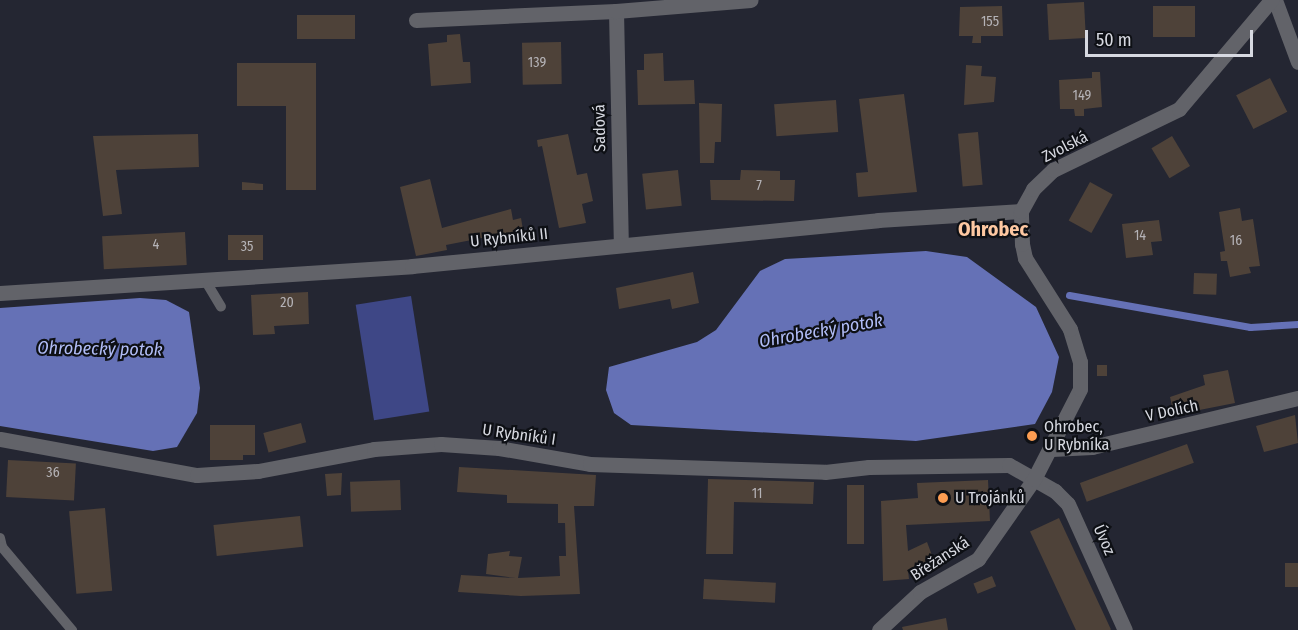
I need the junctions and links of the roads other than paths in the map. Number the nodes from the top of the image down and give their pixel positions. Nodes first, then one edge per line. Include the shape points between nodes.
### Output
1 (751, 0) edge
2 (1273, 0) edge
3 (616, 11) junction
4 (416, 20) dead end
5 (1298, 62) edge
6 (1021, 211) junction
7 (621, 245) junction
8 (205, 280) junction
9 (0, 293) edge
10 (221, 307) dead end
11 (1298, 398) edge
12 (0, 439) edge
13 (1052, 449) junction
14 (1034, 479) junction
15 (0, 538) edge
16 (72, 630) edge
17 (879, 630) edge
18 (1125, 630) edge

1 - 3 street
2 - 5 street
2 - 6 street, Zvolská via 1179,109 1053,170 1033,189
3 - 4 street
3 - 7 street, Sadová
6 - 7 street, U Rybníků II
6 - 13 street via 1025,258 1070,329 1080,362 1080,389
7 - 8 street, U Rybníků II via 412,266
8 - 9 street, U Rybníků II
8 - 10 lane
11 - 13 street, V Dolích via 1092,447
12 - 14 street, U Rybníků I via 197,476 258,471 374,449 441,444 499,448 590,464 825,472 869,467 1009,465
13 - 14 street, Břežanská
14 - 17 street, Břežanská via 978,559 920,592
14 - 18 street, Úvoz via 1068,504
15 - 16 lane via 2,548

